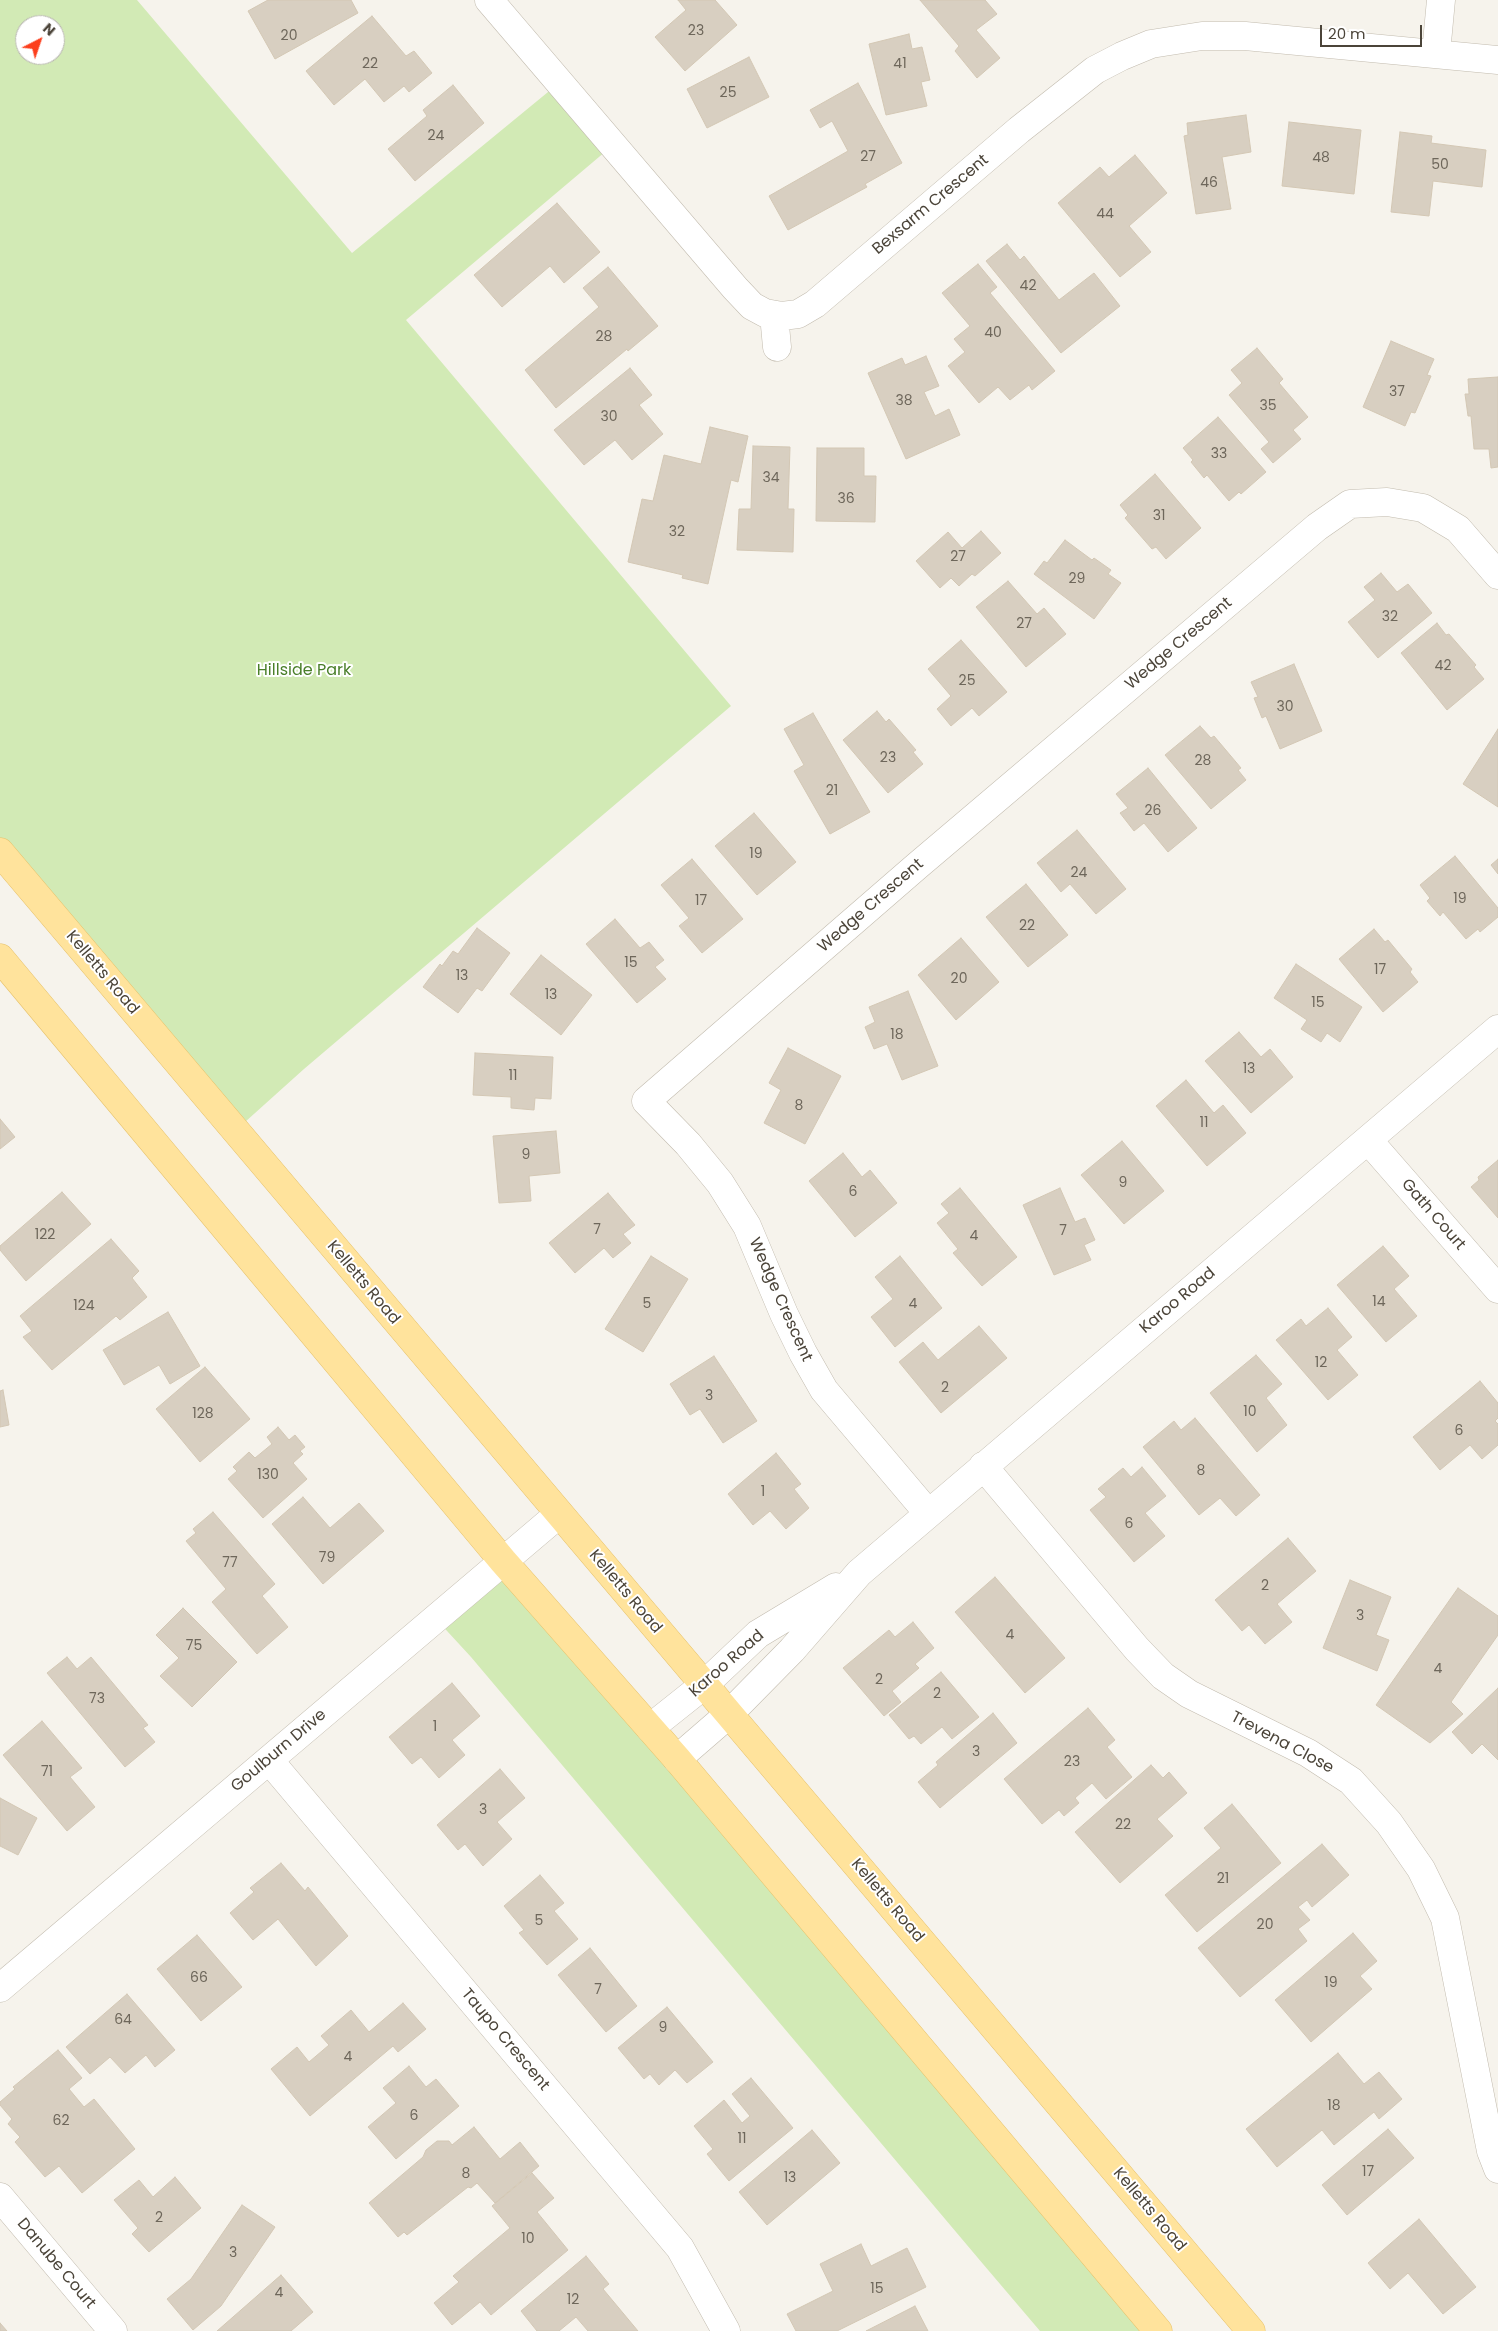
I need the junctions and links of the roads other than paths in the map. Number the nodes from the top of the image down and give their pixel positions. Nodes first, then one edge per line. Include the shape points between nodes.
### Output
1 (489, 0) edge
2 (1441, 0) edge
3 (1436, 53) junction
4 (1498, 60) edge
5 (774, 314) junction
6 (778, 347) dead end
7 (1498, 575) edge
8 (0, 852) edge
9 (0, 958) edge
10 (1498, 1029) edge
11 (1368, 1140) junction
12 (1498, 1289) edge
13 (983, 1466) junction
14 (928, 1513) junction
15 (558, 1514) junction
16 (503, 1561) junction
17 (859, 1573) junction
18 (704, 1685) junction
19 (728, 1714) junction
20 (650, 1728) junction
21 (677, 1759) junction
22 (269, 1760) junction
23 (0, 1988) edge
24 (1498, 2170) edge
25 (0, 2197) edge
26 (113, 2331) edge
27 (726, 2331) edge
28 (1158, 2331) edge
29 (1251, 2331) edge

1 - 5 street, Bexsarm Crescent via 735,288 752,306
2 - 3 street
3 - 4 street, Bexsarm Crescent
3 - 5 street, Bexsarm Crescent via 1245,36 1202,36 1151,44 1095,70 1056,100 815,304 798,314
5 - 6 street
7 - 14 street, Wedge Crescent via 1458,529 1423,508 1387,502 1350,504 1316,527 646,1101 720,1183 747,1226 784,1314 824,1390
8 - 15 main road, Kelletts Road
9 - 16 main road
10 - 11 street, Karoo Road
11 - 12 street, Gath Court
11 - 13 street, Karoo Road
13 - 14 street, Karoo Road
13 - 24 street, Trevena Close via 1164,1676 1189,1694 1308,1753 1351,1781 1389,1822 1421,1869 1445,1918 1490,2151
14 - 17 street, Karoo Road
15 - 16 street, Goulburn Drive
15 - 18 main road, Kelletts Road
16 - 20 main road
16 - 22 street, Goulburn Drive
17 - 18 street, Karoo Road via 758,1634
17 - 19 street, Karoo Road via 792,1650
18 - 19 main road, Kelletts Road
18 - 20 street, Karoo Road
19 - 21 street, Karoo Road
19 - 29 main road, Kelletts Road
20 - 21 main road
21 - 28 main road
22 - 23 street, Goulburn Drive
22 - 27 street, Taupo Crescent via 680,2248
25 - 26 street, Danube Court

